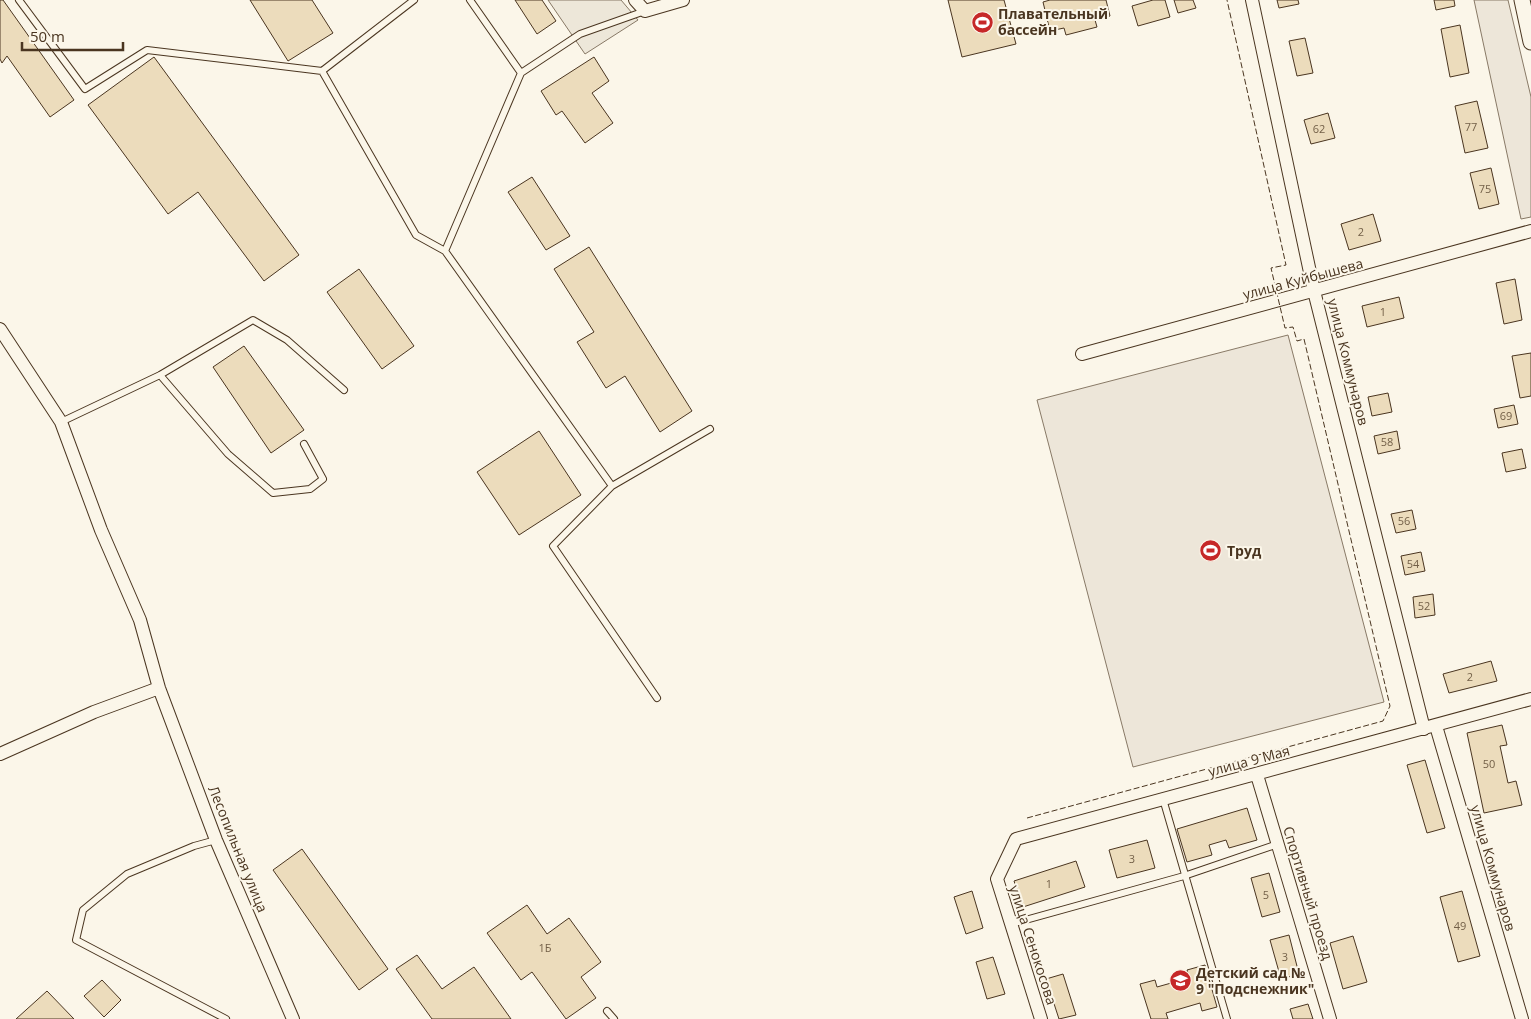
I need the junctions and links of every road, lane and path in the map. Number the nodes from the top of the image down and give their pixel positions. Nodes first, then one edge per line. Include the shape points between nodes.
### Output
1 (19, 0) edge
2 (414, 0) edge
3 (470, 0) edge
4 (635, 0) edge
5 (683, 0) edge
6 (1252, 0) edge
7 (1522, 0) edge
8 (645, 11) junction
9 (1531, 42) edge
10 (322, 71) junction
11 (521, 73) junction
12 (1531, 231) edge
13 (445, 252) junction
14 (1314, 291) junction
15 (0, 329) edge
16 (1082, 354) dead end
17 (160, 375) junction
18 (344, 390) dead end
19 (61, 422) junction
20 (710, 429) dead end
21 (304, 444) dead end
22 (612, 486) junction
23 (160, 688) junction
24 (656, 698) dead end
25 (1531, 699) edge
26 (1430, 727) junction
27 (0, 754) edge
28 (1257, 775) junction
29 (1163, 799) junction
30 (216, 840) junction
31 (1278, 844) junction
32 (1184, 876) junction
33 (997, 879) joint
34 (1011, 924) junction
35 (607, 1011) dead end
36 (226, 1019) edge
37 (293, 1019) edge
38 (614, 1019) edge
39 (1042, 1019) edge
40 (1227, 1019) edge
41 (1330, 1019) edge
42 (1522, 1019) edge

1 - 10 lane via 85,89 147,50
2 - 10 lane
3 - 11 lane
4 - 8 street
5 - 8 street
6 - 14 street, улица Коммунаров
7 - 9 street
8 - 11 lane via 580,34
10 - 13 lane via 416,235
11 - 13 lane
12 - 14 street, улица Куйбышева
13 - 22 lane
14 - 16 street, улица Куйбышева
14 - 26 street, улица Коммунаров
15 - 19 street, Лесопильная улица
17 - 18 lane via 253,320 287,340
17 - 19 lane
17 - 21 lane via 228,454 273,493 310,489 323,478
19 - 23 street, Лесопильная улица via 140,620
20 - 22 lane
22 - 24 lane via 553,546
23 - 27 street via 94,712
23 - 30 street, Лесопильная улица
25 - 26 street, улица 9 Мая
26 - 28 street, улица 9 Мая
26 - 42 street, улица Коммунаров
28 - 29 street, улица 9 Мая
28 - 31 street, Спортивный проезд
29 - 32 lane
29 - 33 street, улица 9 Мая via 1016,839
30 - 36 lane via 127,874 83,910 76,940
30 - 37 street, Лесопильная улица
31 - 32 lane
31 - 41 street, Спортивный проезд
32 - 34 lane
32 - 40 lane
33 - 34 street, улица Сенокосова
34 - 39 street, улица Сенокосова
35 - 38 lane

